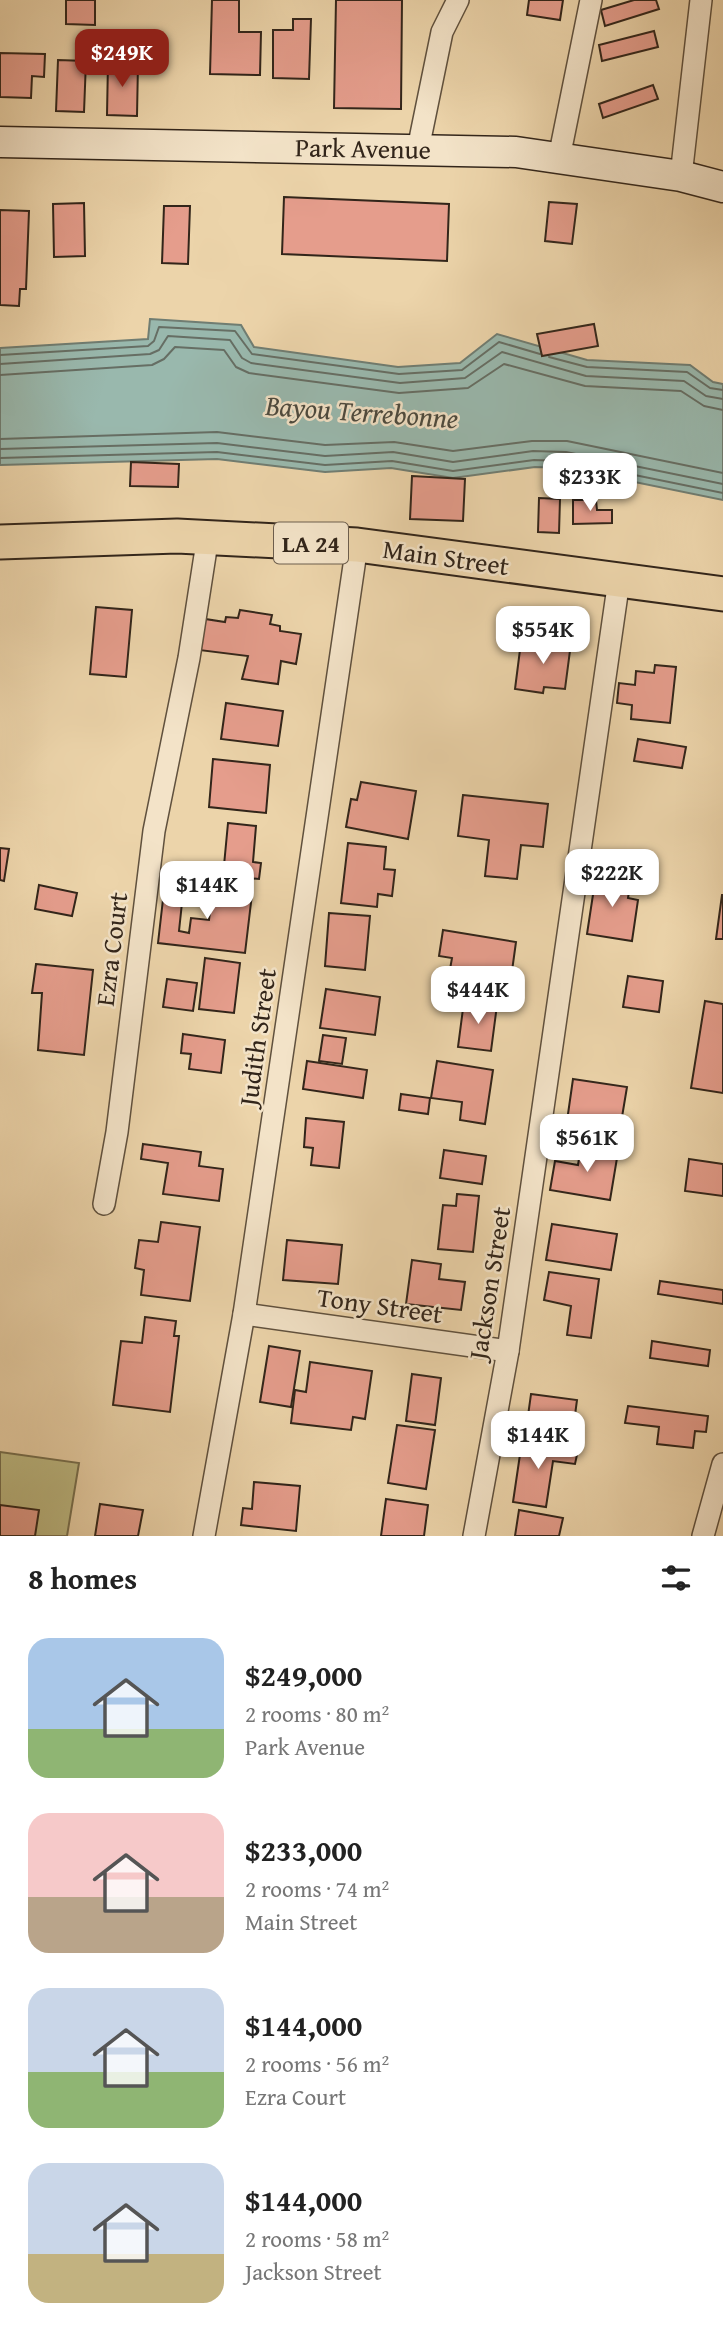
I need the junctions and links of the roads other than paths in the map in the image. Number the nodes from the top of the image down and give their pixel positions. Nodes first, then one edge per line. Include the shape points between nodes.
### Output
1 (445, 0) edge
2 (458, 0) edge
3 (591, 0) edge
4 (701, 0) edge
5 (442, 32) junction
6 (0, 142) edge
7 (418, 149) junction
8 (559, 158) junction
9 (681, 176) junction
10 (723, 187) edge
11 (208, 536) junction
12 (0, 541) edge
13 (357, 545) junction
14 (619, 580) junction
15 (723, 594) edge
16 (104, 1204) dead end
17 (244, 1314) junction
18 (508, 1351) junction
19 (723, 1464) edge
20 (204, 1536) edge
21 (474, 1536) edge
22 (703, 1536) edge

1 - 5 street
2 - 5 street
3 - 8 street
4 - 9 street
5 - 7 street
6 - 7 main road, Park Avenue
7 - 8 main road, Park Avenue
8 - 9 main road, Park Avenue
9 - 10 main road, Park Avenue
11 - 12 main road, Main Street / LA 24
11 - 13 main road, Main Street / LA 24
11 - 16 street, Ezra Court via 154,831
13 - 14 main road, Main Street / LA 24
13 - 17 street, Judith Street
14 - 15 main road, Main Street / LA 24
14 - 18 street, Jackson Street
17 - 18 street, Tony Street
17 - 20 street, Judith Street
18 - 21 street, Jackson Street
19 - 22 street

